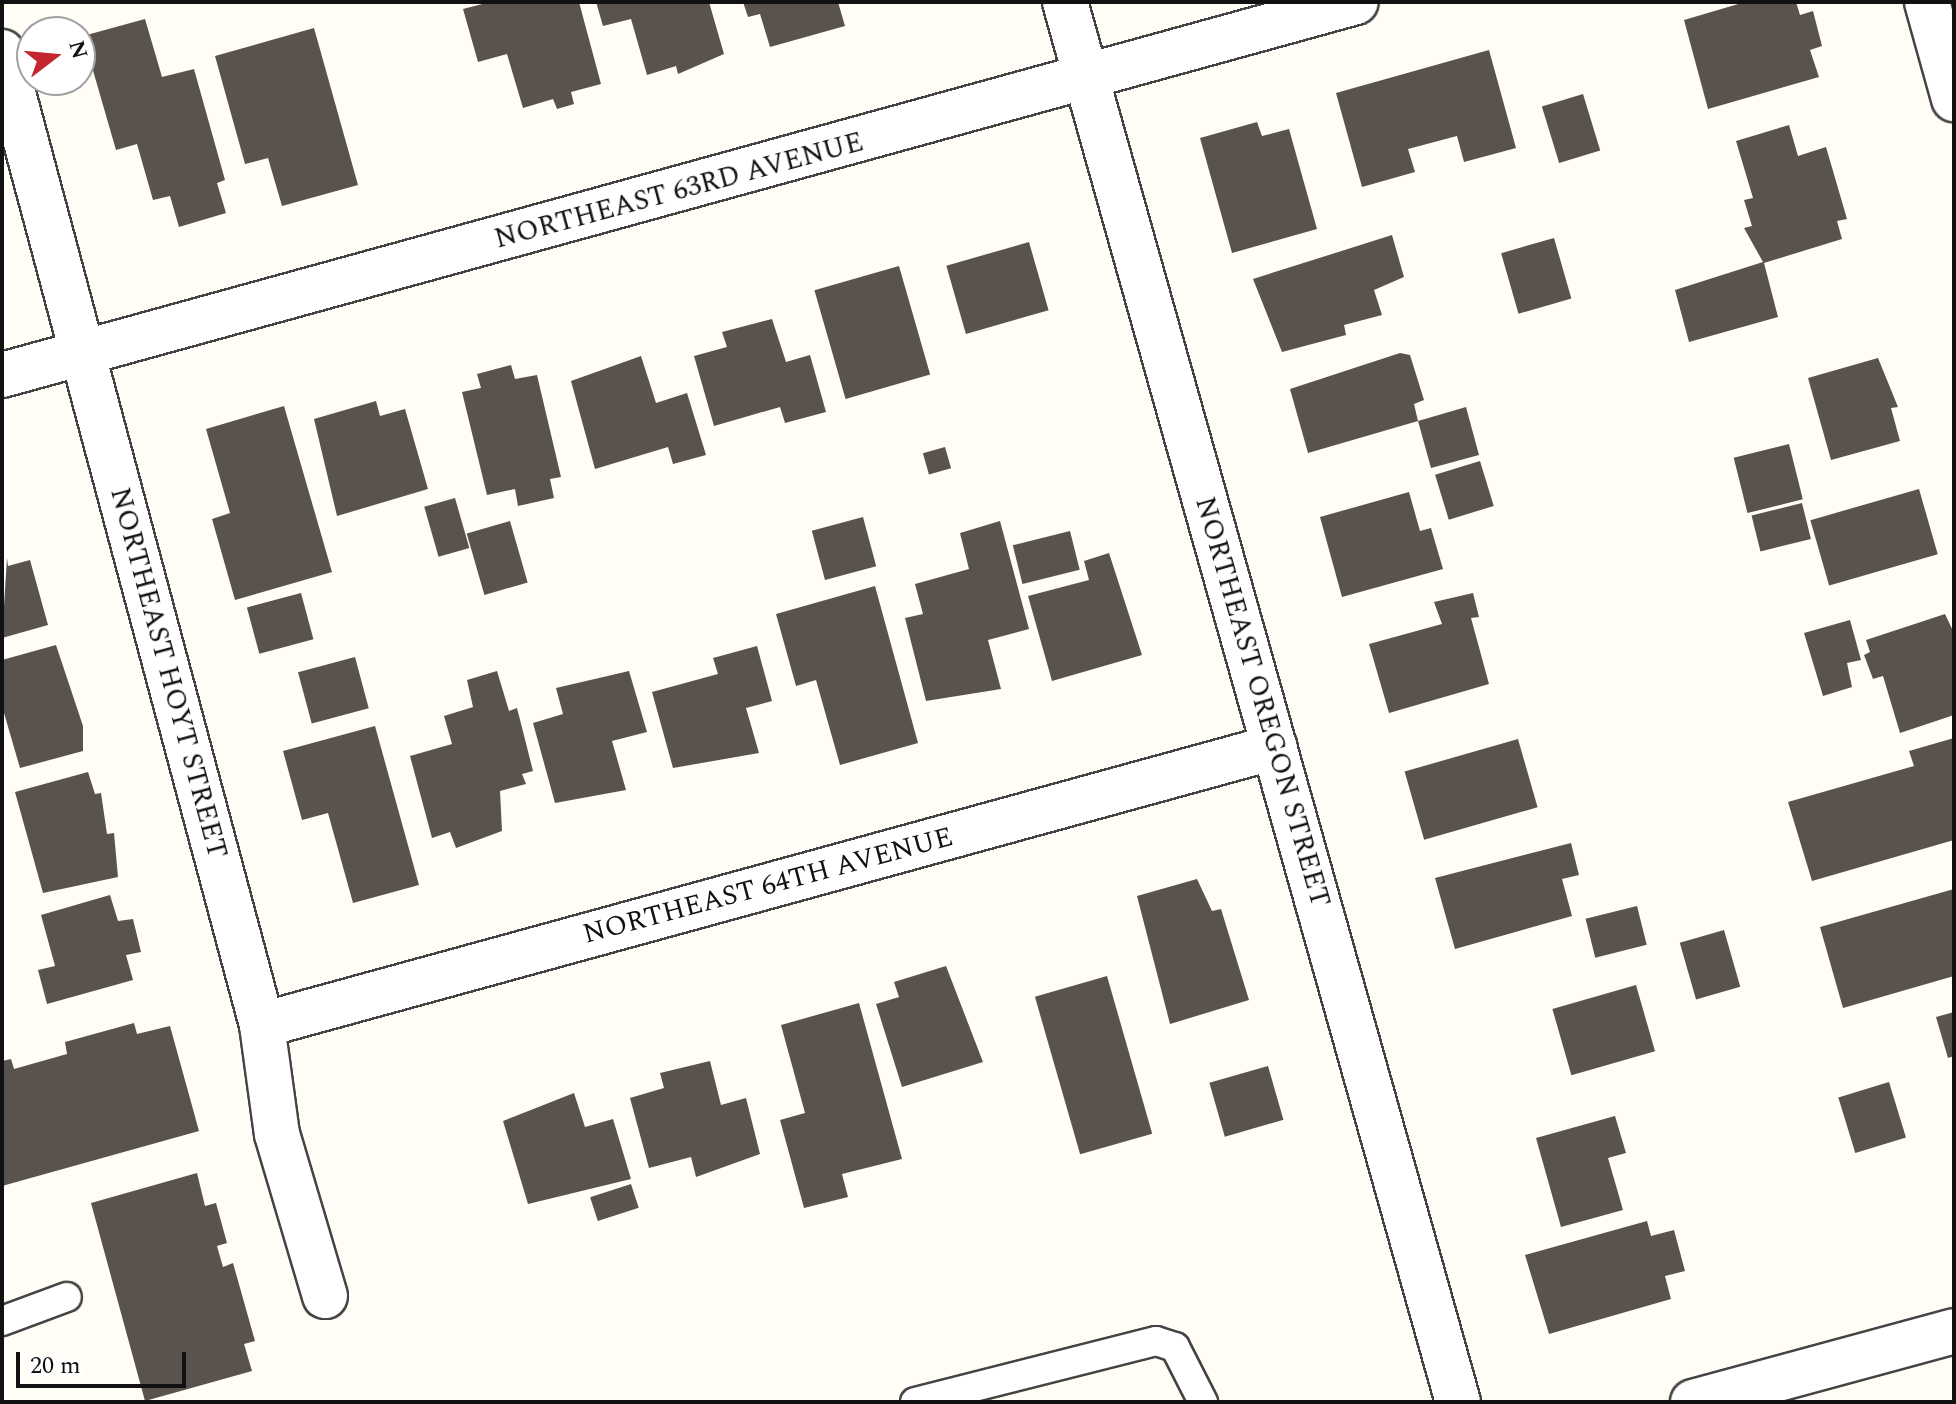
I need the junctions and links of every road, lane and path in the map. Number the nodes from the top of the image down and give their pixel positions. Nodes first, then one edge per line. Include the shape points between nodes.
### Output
1 (1065, 2) edge
2 (1356, 2) edge
3 (1927, 2) edge
4 (2, 52) edge
5 (1087, 80) junction
6 (1954, 99) edge
7 (83, 353) junction
8 (2, 375) edge
9 (1275, 747) junction
10 (262, 1025) junction
11 (325, 1296) dead end
12 (67, 1297) dead end
13 (2, 1321) edge
14 (1954, 1331) edge
15 (915, 1402) edge
16 (1203, 1402) edge
17 (1458, 1402) edge
18 (1693, 1402) edge

1 - 5 street, NORTHEAST OREGON STREET
2 - 5 street, NORTHEAST 63RD AVENUE
3 - 6 street
4 - 7 street, NORTHEAST HOYT STREET
5 - 7 street, NORTHEAST 63RD AVENUE
5 - 9 street, NORTHEAST OREGON STREET
7 - 8 street, NORTHEAST 63RD AVENUE
7 - 10 street, NORTHEAST HOYT STREET
9 - 10 street, NORTHEAST 64TH AVENUE
9 - 17 street, NORTHEAST OREGON STREET
10 - 11 street, NORTHEAST HOYT STREET via 277,1134
12 - 13 lane
14 - 18 street
15 - 16 lane via 1156,1341 1175,1347

